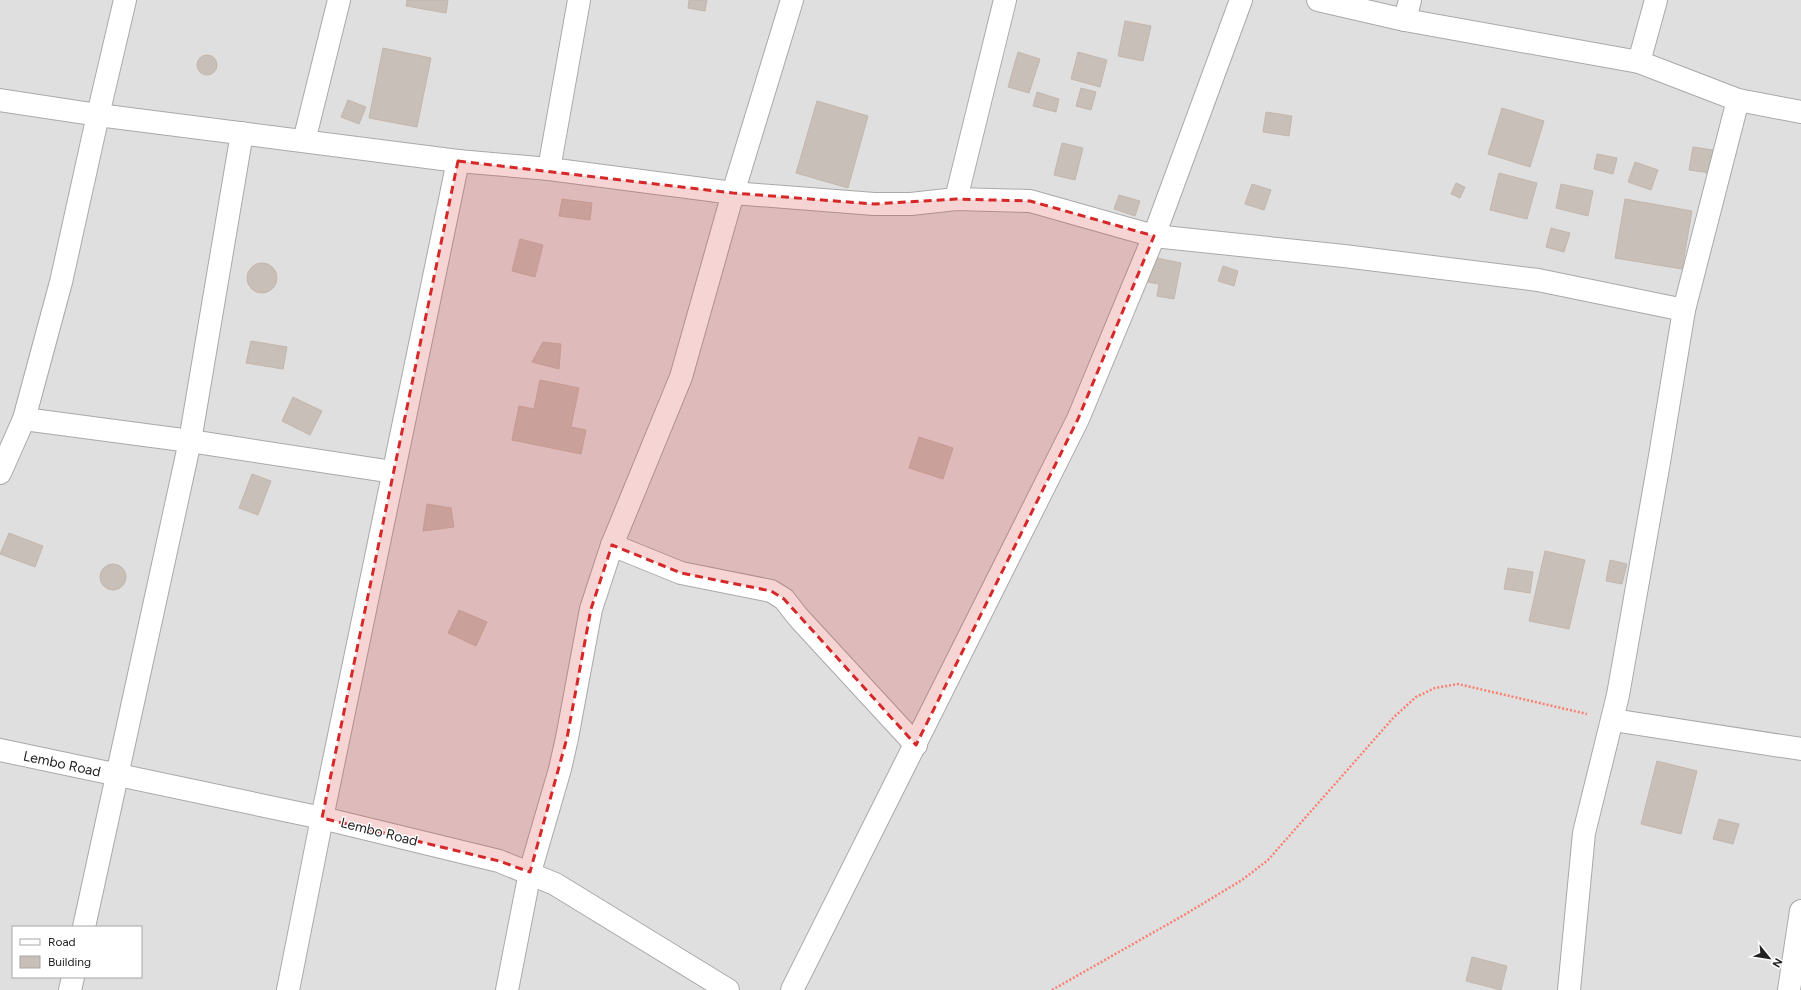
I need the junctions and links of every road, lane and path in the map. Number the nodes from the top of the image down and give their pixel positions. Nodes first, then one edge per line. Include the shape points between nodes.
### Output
1 (125, 0) edge
2 (339, 0) edge
3 (579, 0) edge
4 (792, 0) edge
5 (1005, 0) edge
6 (1241, 0) edge
7 (1318, 0) edge
8 (1656, 0) edge
9 (1408, 10) edge
10 (1639, 62) junction
11 (0, 100) edge
12 (1738, 100) junction
13 (1801, 112) edge
14 (98, 115) junction
15 (242, 133) junction
16 (304, 141) junction
17 (458, 161) junction
18 (549, 169) junction
19 (733, 193) junction
20 (956, 199) junction
21 (1154, 236) junction
22 (1684, 310) junction
23 (24, 419) junction
24 (190, 441) junction
25 (393, 472) junction
26 (0, 473) edge
27 (612, 545) junction
28 (1613, 720) junction
29 (916, 745) junction
30 (1801, 749) edge
31 (0, 750) edge
32 (117, 775) junction
33 (322, 818) junction
34 (530, 872) junction
35 (1801, 911) edge
36 (84, 926) edge
37 (73, 978) edge
38 (70, 990) edge
39 (288, 990) edge
40 (507, 990) edge
41 (728, 990) edge
42 (792, 990) edge
43 (1052, 990) edge
44 (1569, 990) edge
45 (1789, 990) edge

1 - 14 street
2 - 16 street
3 - 18 street
4 - 19 street
5 - 20 street
6 - 21 street
7 - 9 street
8 - 10 street
9 - 10 street
10 - 12 street
11 - 14 street
12 - 13 street
12 - 22 street
14 - 15 street
14 - 23 street via 61,282
15 - 16 street
15 - 24 street
16 - 17 street
17 - 18 street
17 - 25 street
18 - 19 street
19 - 20 street via 874,204 911,204
19 - 27 street via 681,377
20 - 21 street via 1030,201
21 - 22 street via 1538,280
21 - 29 street via 1078,419
22 - 28 street
23 - 24 street
23 - 26 street
24 - 25 street
24 - 32 street
25 - 33 street
27 - 29 street via 682,573 771,591 784,599
27 - 34 street via 590,609 560,769
28 - 30 street
28 - 43 path via 1458,684 1435,688 1416,698 1394,717 1268,860 1210,900
28 - 44 street via 1584,833
29 - 42 street
31 - 32 street, Lembo Road
32 - 33 street, Lembo Road
32 - 36 street
33 - 34 street, Lembo Road via 500,861
33 - 39 street
34 - 40 street
34 - 41 street, Lembo Road via 555,884
35 - 45 street
37 - 38 street

